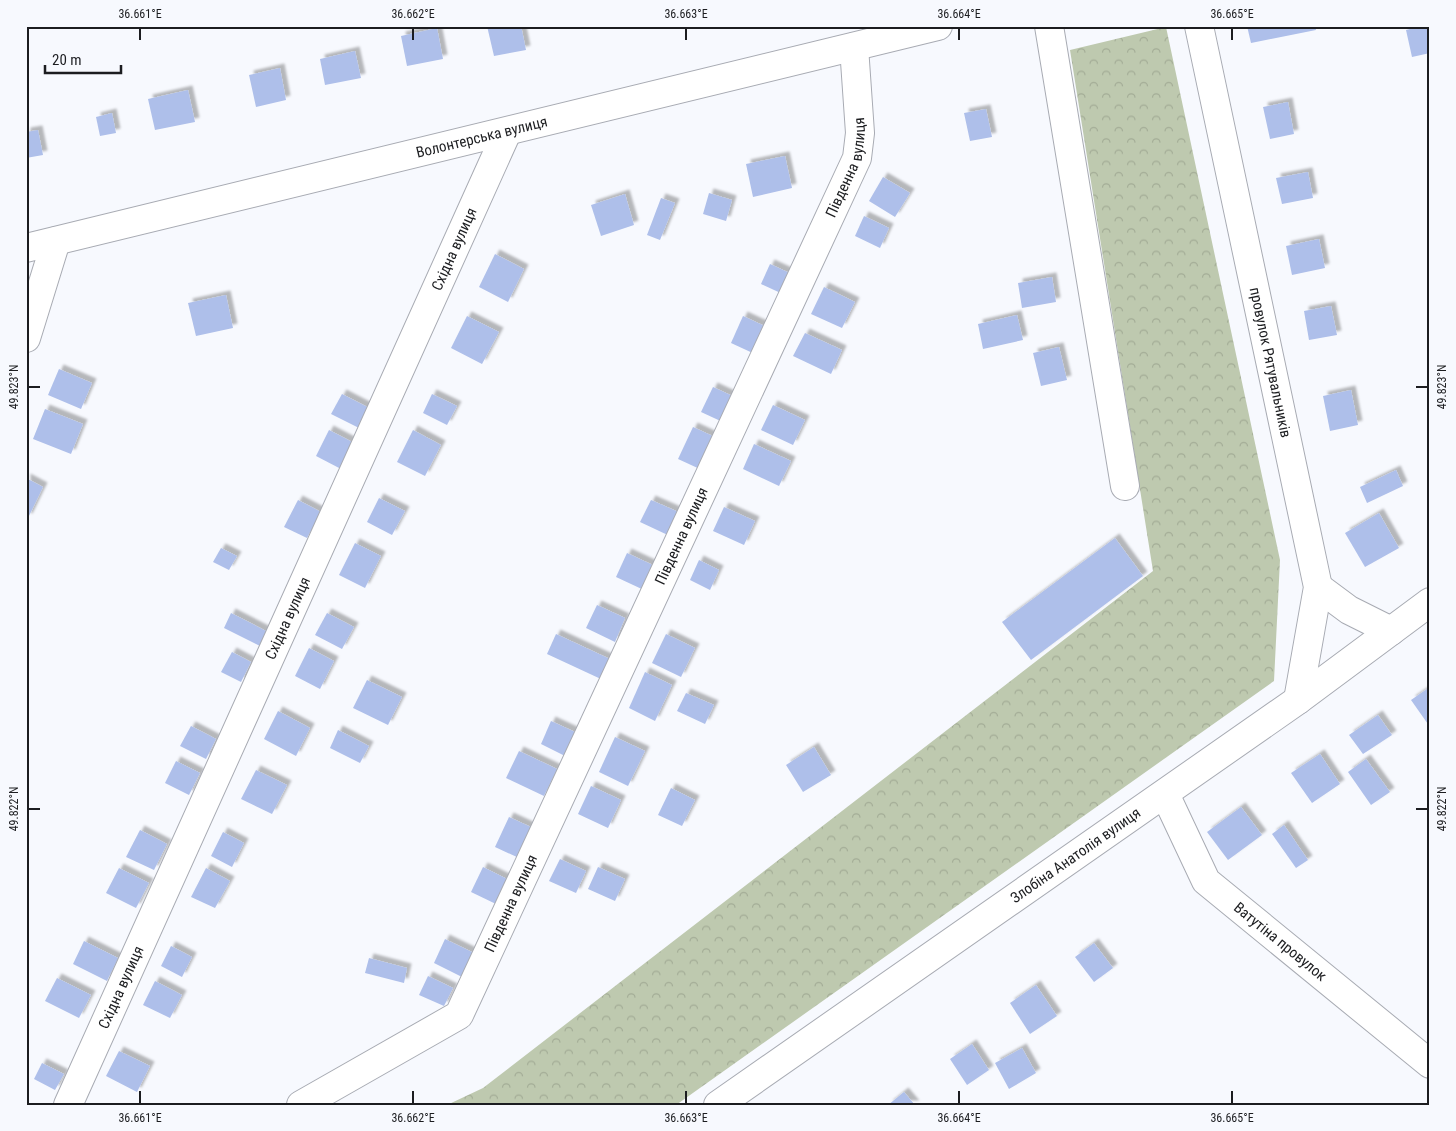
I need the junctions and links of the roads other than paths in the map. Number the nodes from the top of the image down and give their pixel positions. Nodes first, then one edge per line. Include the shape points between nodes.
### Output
1 (938, 26) edge
2 (1049, 26) edge
3 (1199, 26) edge
4 (854, 47) junction
5 (507, 132) junction
6 (56, 241) junction
7 (26, 248) edge
8 (26, 338) edge
9 (1124, 486) dead end
10 (1318, 587) junction
11 (1430, 602) edge
12 (1391, 631) junction
13 (1298, 700) junction
14 (1165, 794) junction
15 (1430, 1064) edge
16 (68, 1105) edge
17 (301, 1105) edge
18 (718, 1105) edge

1 - 4 street, Волонтерська вулиця
2 - 9 street
3 - 10 street, провулок Рятувальників
4 - 5 street, Волонтерська вулиця
4 - 17 street, Південна вулиця via 860,133 857,158 459,1015
5 - 6 street, Волонтерська вулиця
5 - 16 street, Східна вулиця
6 - 7 street, Волонтерська вулиця
6 - 8 street
10 - 12 street via 1349,610
10 - 13 street, провулок Рятувальників
11 - 12 street, Злобіна Анатолія вулиця
12 - 13 street, Злобіна Анатолія вулиця
13 - 14 street, Злобіна Анатолія вулиця
14 - 15 street, Ватутіна провулок via 1206,881
14 - 18 street, Злобіна Анатолія вулиця

